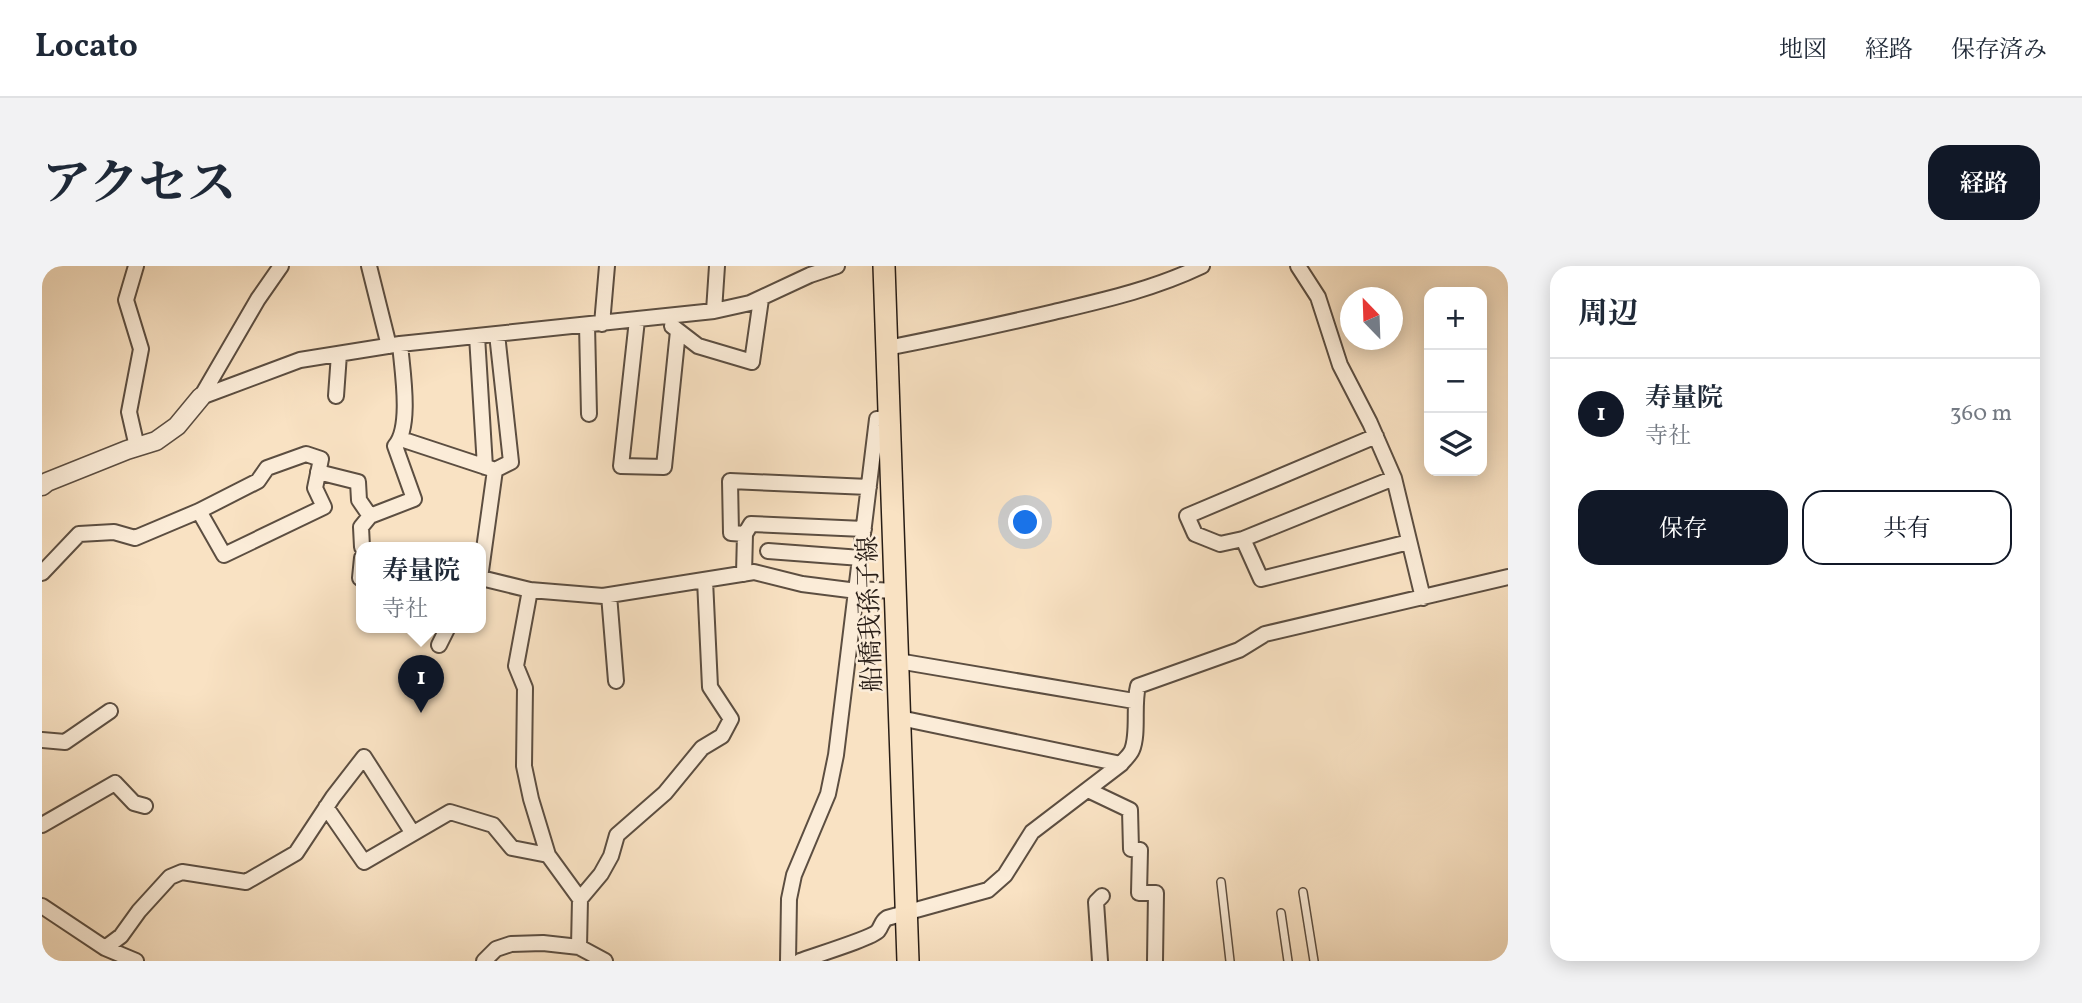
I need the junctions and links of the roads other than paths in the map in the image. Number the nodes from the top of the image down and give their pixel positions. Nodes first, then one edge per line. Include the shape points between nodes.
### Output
1 (136, 266) edge
2 (281, 266) edge
3 (369, 266) edge
4 (607, 266) edge
5 (717, 266) edge
6 (837, 266) edge
7 (884, 266) edge
8 (1202, 266) edge
9 (1298, 266) edge
10 (761, 299) junction
11 (715, 311) junction
12 (660, 317) junction
13 (637, 320) junction
14 (595, 325) junction
15 (678, 331) junction
16 (497, 334) junction
17 (477, 336) junction
18 (394, 345) junction
19 (887, 348) junction
20 (339, 354) junction
21 (335, 396) dead end
22 (201, 397) junction
23 (589, 414) dead end
24 (890, 418) junction
25 (1376, 436) junction
26 (401, 439) junction
27 (138, 447) junction
28 (490, 468) junction
29 (318, 472) junction
30 (1394, 478) junction
31 (42, 486) edge
32 (869, 487) junction
33 (199, 511) junction
34 (370, 516) junction
35 (864, 529) junction
36 (745, 534) junction
37 (1243, 539) junction
38 (362, 542) edge
39 (484, 542) edge
40 (1409, 542) junction
41 (768, 551) dead end
42 (861, 558) junction
43 (42, 573) edge
44 (744, 574) junction
45 (1508, 577) edge
46 (486, 579) edge
47 (705, 580) junction
48 (530, 590) junction
49 (857, 590) junction
50 (895, 591) junction
51 (609, 596) junction
52 (1423, 598) junction
53 (445, 633) edge
54 (439, 645) dead end
55 (898, 661) junction
56 (616, 681) dead end
57 (1134, 701) junction
58 (110, 711) dead end
59 (900, 718) junction
60 (42, 740) edge
61 (1121, 764) junction
62 (1088, 790) junction
63 (145, 806) dead end
64 (326, 807) junction
65 (42, 825) edge
66 (412, 832) junction
67 (548, 855) junction
68 (1221, 882) dead end
69 (1303, 892) dead end
70 (1102, 896) dead end
71 (580, 899) junction
72 (42, 906) edge
73 (906, 913) junction
74 (1281, 913) dead end
75 (579, 947) junction
76 (105, 948) junction
77 (136, 961) edge
78 (484, 961) edge
79 (605, 961) edge
80 (788, 961) edge
81 (800, 961) edge
82 (908, 961) edge
83 (1100, 961) edge
84 (1155, 961) edge
85 (1230, 961) edge
86 (1288, 961) edge
87 (1314, 961) edge

1 - 27 street via 127,300 141,348 129,412
2 - 22 street
3 - 18 street
4 - 14 street
5 - 11 street
6 - 10 street
7 - 19 main road, 船橋我孫子線
8 - 19 street via 1131,294
9 - 25 street via 1318,297 1340,365
10 - 11 street
10 - 15 street via 752,362 698,346
11 - 12 street
12 - 13 street
12 - 15 street
13 - 14 street
13 - 15 street via 621,466 664,467
14 - 16 street
14 - 23 street
16 - 17 street
16 - 28 street via 512,462
17 - 18 street
17 - 28 street
18 - 20 street
18 - 26 street via 405,399
19 - 24 main road, 船橋我孫子線
20 - 21 street
20 - 22 street via 300,360
22 - 27 street via 177,426
24 - 32 street via 877,419
24 - 50 main road, 船橋我孫子線
25 - 30 street
25 - 37 street via 1187,516 1195,534 1220,544
26 - 28 street
26 - 34 street via 395,446 414,499
27 - 31 street
28 - 39 street
29 - 33 street via 321,459 306,454 267,468 257,481
29 - 33 street via 315,488 324,508 224,555
29 - 34 street via 358,482 359,500
30 - 37 street
30 - 40 street
32 - 35 street
32 - 36 street via 730,481 731,533
33 - 43 street via 135,538 114,532 79,534
34 - 38 street via 361,527
35 - 36 street via 751,524
35 - 42 street
36 - 44 street
37 - 40 street via 1261,579
40 - 52 street
41 - 42 street
42 - 49 street
44 - 47 street
44 - 49 street
45 - 52 street
46 - 48 street
47 - 51 street
47 - 71 street via 710,687 731,719 722,736 702,748 665,793 617,835 601,874
48 - 51 street
48 - 67 street via 516,666 524,688 524,765
49 - 50 street
49 - 80 street via 828,794 794,875 789,899
50 - 55 main road, 船橋我孫子線
51 - 56 street
52 - 57 street via 1265,635 1239,650 1138,686
53 - 54 street
55 - 57 street
55 - 59 main road, 船橋我孫子線
57 - 61 street via 1132,750
58 - 60 street via 65,743
59 - 61 street
59 - 73 main road, 船橋我孫子線
61 - 62 street
62 - 73 street via 1032,832 1005,875 988,891
62 - 84 street via 1130,810 1131,849 1140,849 1139,893 1156,893
63 - 65 street via 134,803 115,783
64 - 66 street via 363,862
64 - 66 street via 364,757
64 - 76 street via 296,853 246,882 182,872 170,877 121,936
66 - 67 street via 450,811 493,825 512,848
67 - 71 street
68 - 85 lane
69 - 87 lane
70 - 83 street via 1096,902
71 - 75 street
72 - 76 street
73 - 81 street via 883,920 878,932 867,938
73 - 82 main road, 船橋我孫子線
74 - 86 lane
75 - 78 street via 511,944 496,949
75 - 79 street
76 - 77 street

